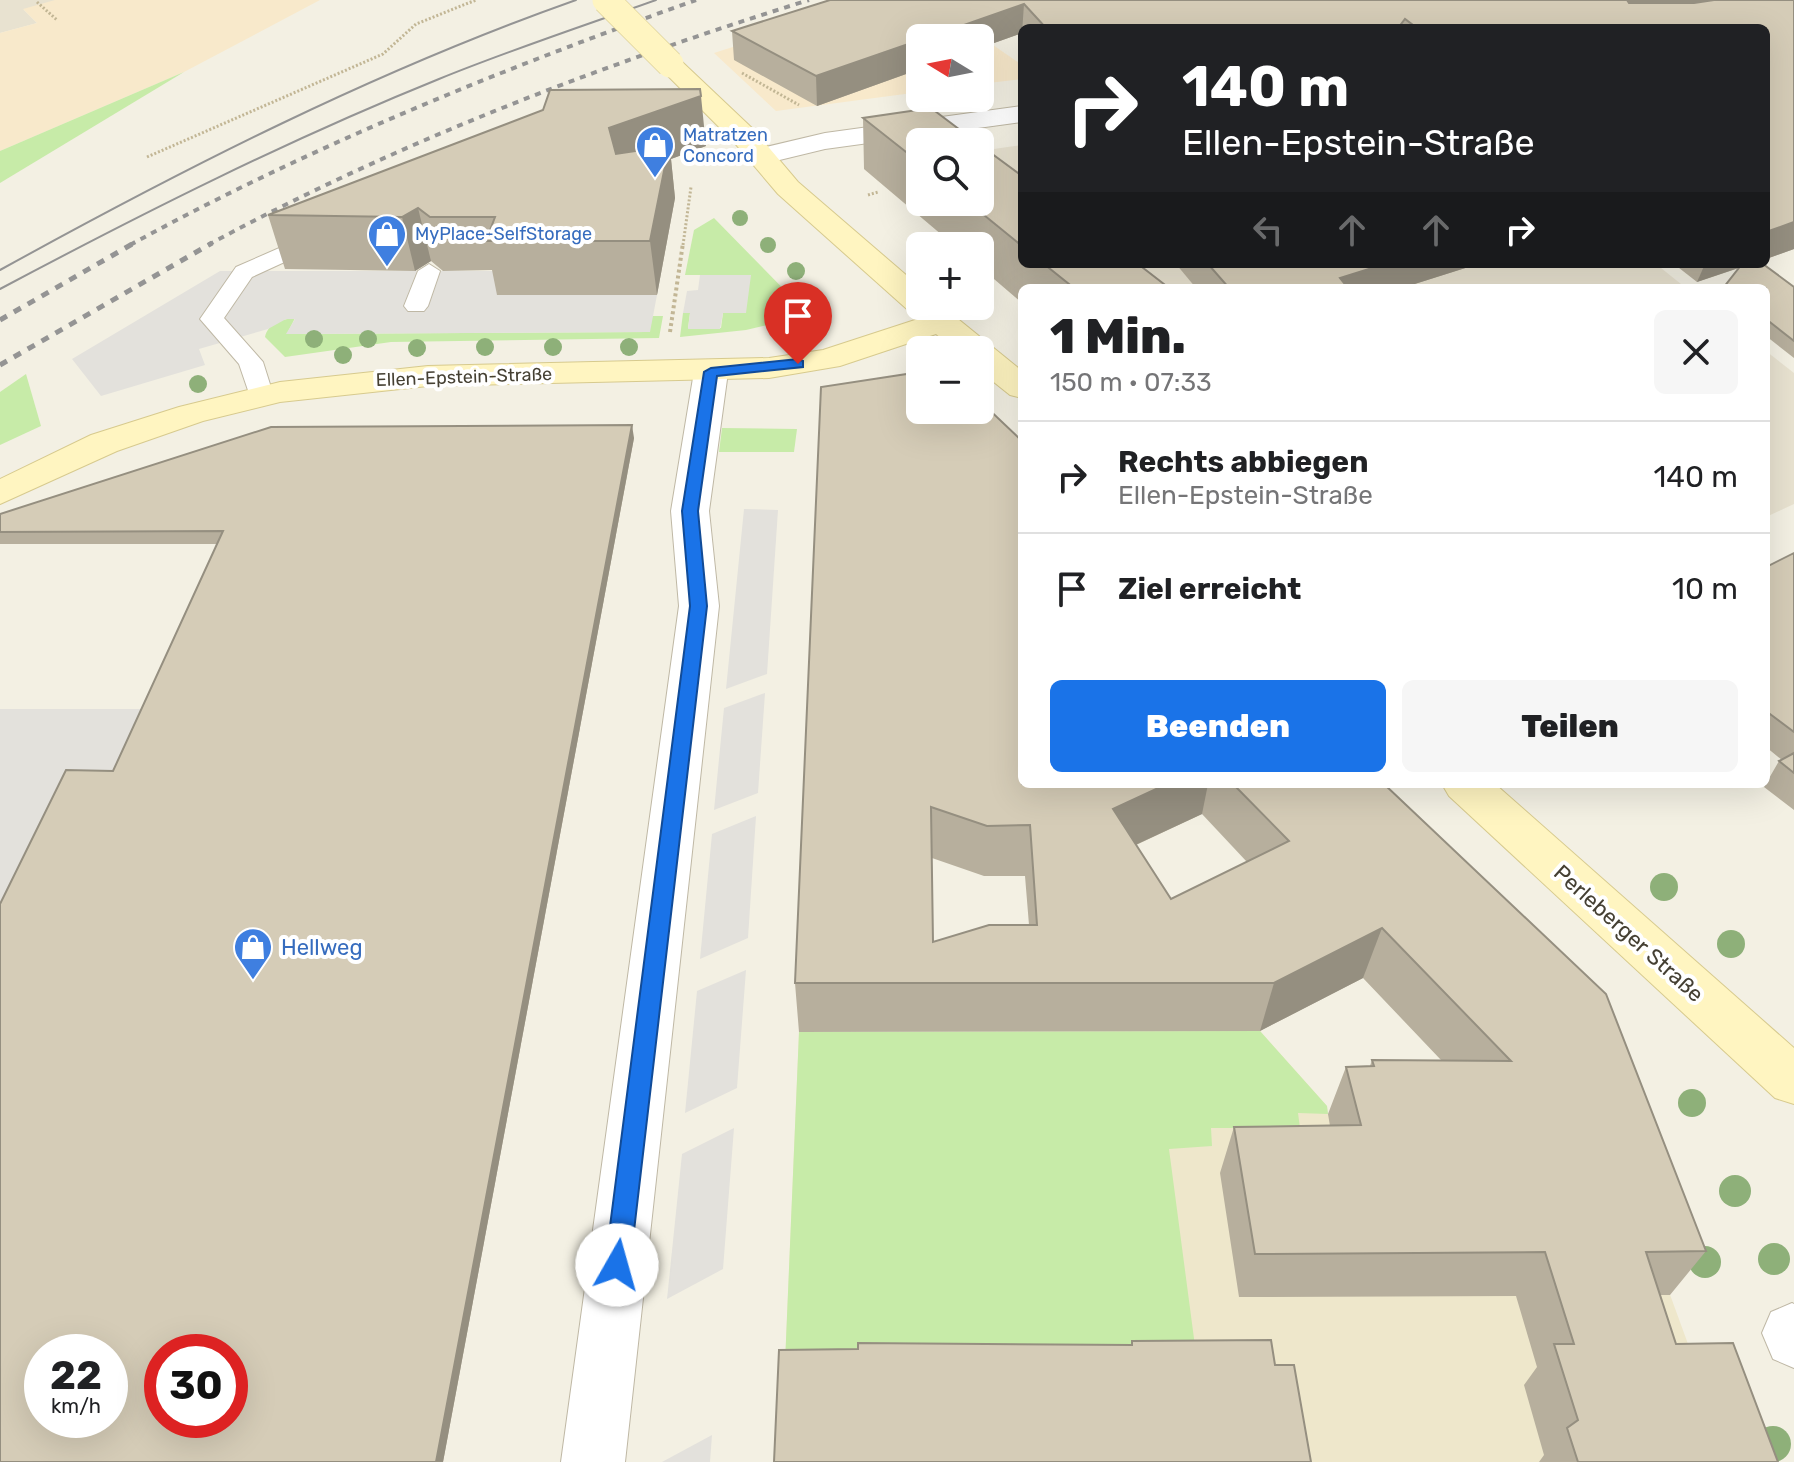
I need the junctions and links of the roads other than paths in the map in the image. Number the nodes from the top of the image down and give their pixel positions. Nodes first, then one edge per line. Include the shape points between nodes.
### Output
1 (606, 0) edge
2 (1018, 115) edge
3 (763, 156) junction
4 (340, 227) edge
5 (429, 271) edge
6 (906, 292) edge
7 (416, 306) dead end
8 (909, 320) edge
9 (939, 320) edge
10 (958, 336) edge
11 (994, 365) edge
12 (711, 372) junction
13 (1018, 385) edge
14 (261, 397) junction
15 (0, 493) edge
16 (1469, 788) edge
17 (1794, 1081) edge
18 (593, 1462) edge

1 - 3 main road, bridge
2 - 3 street via 825,141
3 - 6 main road via 788,188
4 - 14 lane via 244,272 212,319 251,362
5 - 7 lane
8 - 12 main road, Ellen-Epstein-Straße via 828,359
9 - 10 main road
11 - 13 main road
12 - 14 main road, Ellen-Epstein-Straße via 428,376
12 - 18 street via 690,511 699,606
14 - 15 main road, Ellen-Epstein-Straße via 104,443
16 - 17 main road, Perleberger Straße

